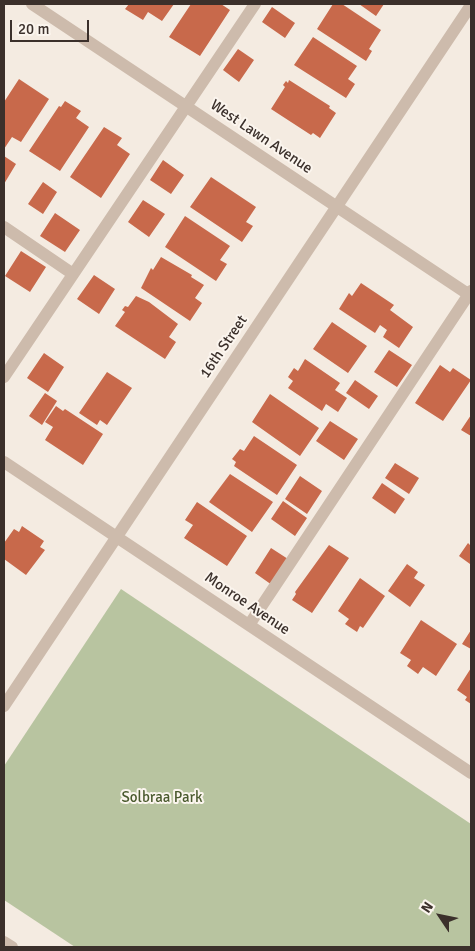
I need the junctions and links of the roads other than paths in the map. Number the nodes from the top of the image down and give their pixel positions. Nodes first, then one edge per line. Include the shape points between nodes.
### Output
1 (32, 4) edge
2 (255, 4) edge
3 (471, 5) edge
4 (186, 106) junction
5 (337, 207) junction
6 (4, 227) edge
7 (73, 274) junction
8 (470, 294) edge
9 (4, 377) edge
10 (4, 462) edge
11 (117, 537) junction
12 (248, 625) junction
13 (4, 706) edge
14 (471, 773) edge
15 (4, 942) edge
16 (12, 947) edge

1 - 4 street, West Lawn Avenue
2 - 4 street
3 - 5 street, 16th Street
4 - 5 street, West Lawn Avenue
4 - 7 street
5 - 8 street, West Lawn Avenue
5 - 11 street, 16th Street
6 - 7 street
7 - 9 street
8 - 12 street
10 - 11 street, Monroe Avenue
11 - 12 street, Monroe Avenue
11 - 13 street, 16th Street
12 - 14 street, Monroe Avenue
15 - 16 street

